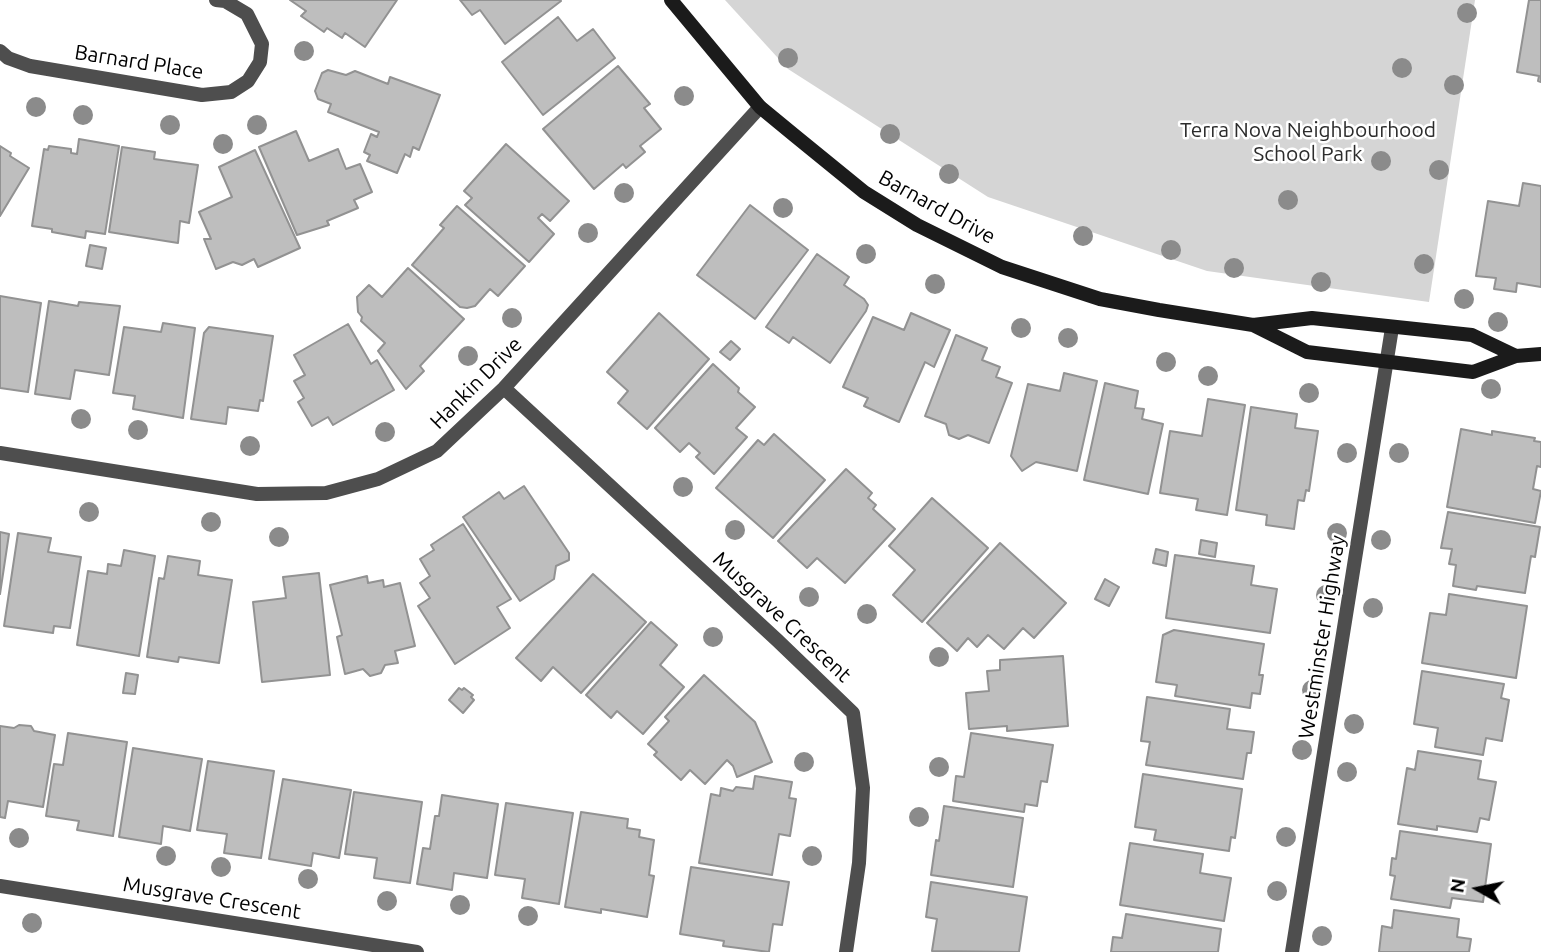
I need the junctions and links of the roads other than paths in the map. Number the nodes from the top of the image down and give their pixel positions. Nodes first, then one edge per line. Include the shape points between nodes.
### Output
1 (216, 0) edge
2 (671, 0) edge
3 (0, 51) edge
4 (760, 107) junction
5 (1253, 325) junction
6 (1392, 328) junction
7 (1541, 354) edge
8 (1516, 356) junction
9 (1386, 363) junction
10 (505, 388) junction
11 (0, 453) edge
12 (0, 886) edge
13 (417, 952) edge
14 (846, 952) edge
15 (1292, 952) edge

1 - 3 street, Barnard Place via 247,14 262,44 260,62 248,80 231,92 202,95 30,66
2 - 4 street, Barnard Drive
4 - 5 street, Barnard Drive via 864,192 917,225 1002,267 1100,299
4 - 10 street, Hankin Drive
5 - 6 street, Barnard Drive via 1312,318
5 - 9 street, Barnard Drive via 1307,352
6 - 8 street, Barnard Drive via 1472,335
6 - 9 street, Westminster Highway
7 - 8 street, Barnard Drive
8 - 9 street, Barnard Drive via 1473,372
9 - 15 street, Westminster Highway
10 - 11 street, Hankin Drive via 437,451 379,479 326,493 257,494
10 - 14 street, Musgrave Crescent via 853,713 863,788 859,863
12 - 13 street, Musgrave Crescent

